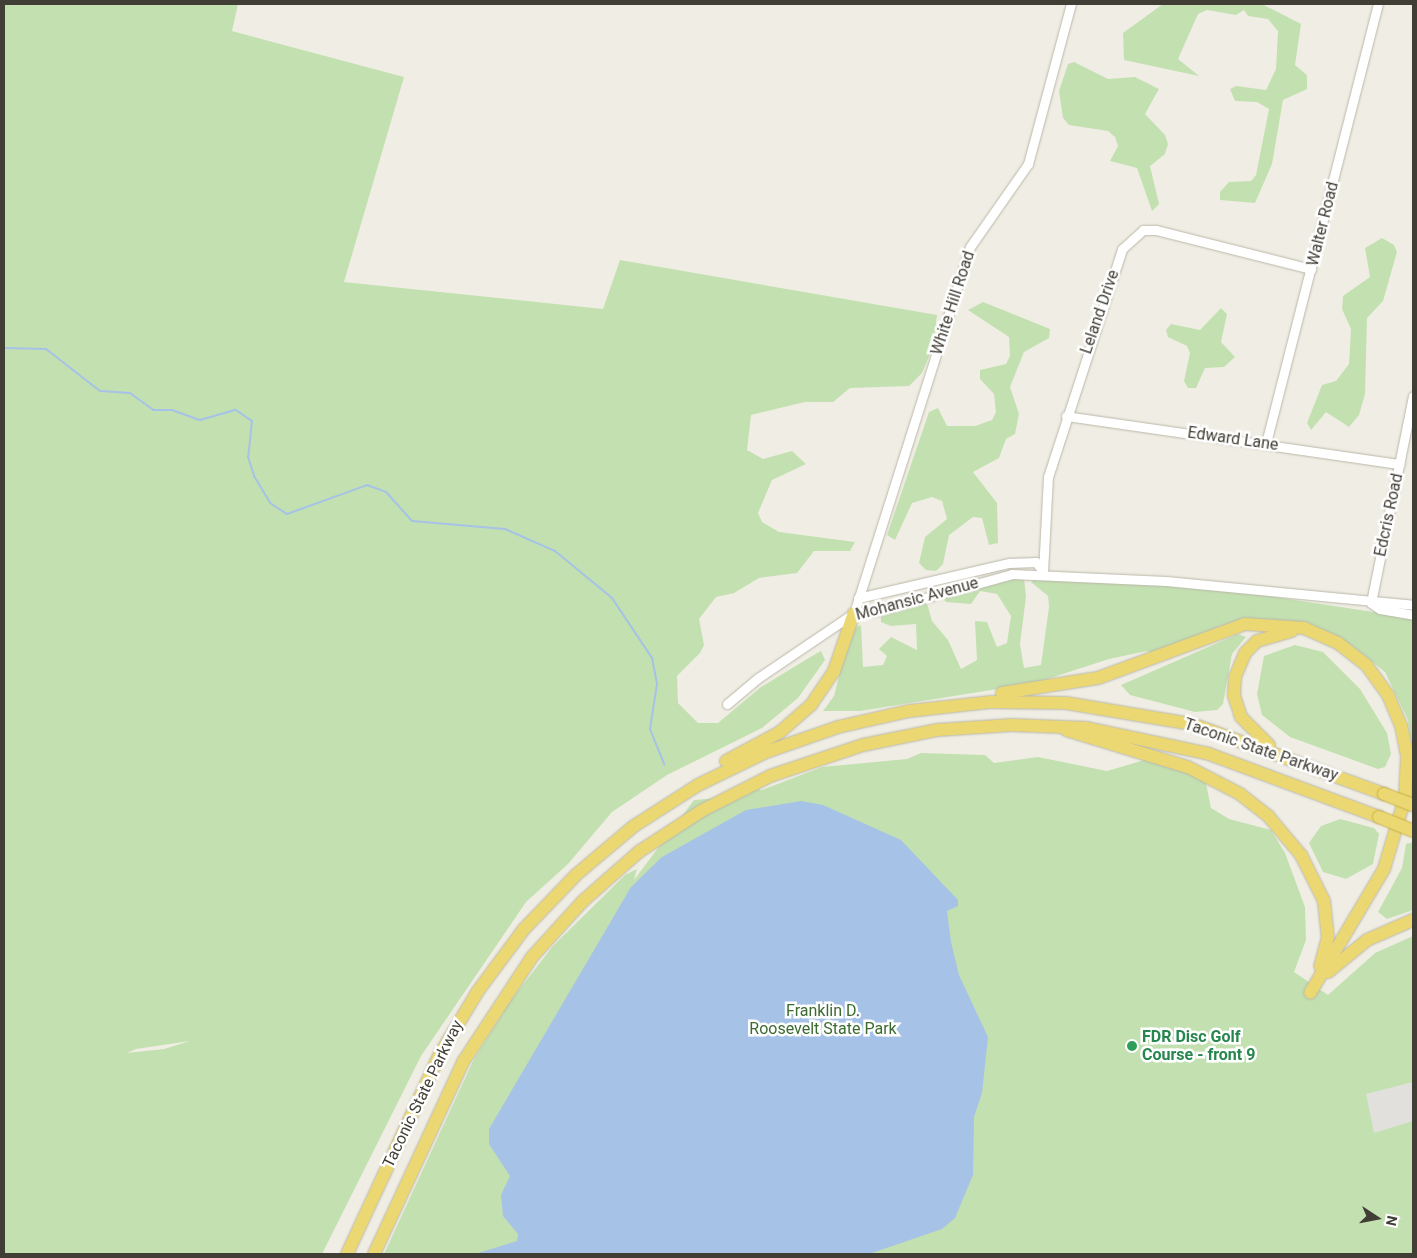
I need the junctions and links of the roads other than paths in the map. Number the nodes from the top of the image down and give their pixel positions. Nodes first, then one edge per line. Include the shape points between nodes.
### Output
1 (1071, 4) edge
2 (1378, 4) edge
3 (1311, 269) junction
4 (1413, 396) edge
5 (1066, 416) junction
6 (1266, 443) junction
7 (1400, 464) junction
8 (1043, 572) junction
9 (858, 598) junction
10 (1371, 603) junction
11 (1413, 605) edge
12 (854, 613) junction
13 (1413, 615) edge
14 (1317, 633) junction
15 (727, 704) dead end
16 (955, 706) junction
17 (1062, 727) junction
18 (1280, 754) junction
19 (1413, 805) edge
20 (655, 812) junction
21 (1413, 831) edge
22 (1413, 920) edge
23 (1310, 993) junction
24 (347, 1254) edge
25 (374, 1254) edge

1 - 9 street, White Hill Road via 1028,164 970,247
2 - 3 street, Walter Road
3 - 5 street, Leland Drive via 1177,234 1143,230 1122,248
3 - 6 street, Walter Road
4 - 7 street, Edcris Road
5 - 6 street, Edward Lane
5 - 8 street, Leland Drive via 1048,477
6 - 7 street, Edward Lane
7 - 10 street, Edcris Road
8 - 9 street, Mohansic Avenue via 1036,562 1009,563
8 - 10 street, Mohansic Avenue
8 - 12 street, Mohansic Avenue via 1000,576 878,611
9 - 12 street, White Hill Road
10 - 11 street, Mohansic Avenue via 1381,600
10 - 13 street, Mohansic Avenue via 1380,609
12 - 15 street, Mohansic Avenue via 758,678
12 - 20 highway via 834,671 802,714 695,779
14 - 16 highway via 1278,624 1237,625 1088,681 979,695
14 - 18 highway via 1284,631 1267,636 1248,649 1236,670 1234,696 1241,717
14 - 23 highway via 1358,658 1382,685 1403,730 1407,778 1401,820 1388,860
16 - 18 highway, Taconic State Parkway via 1041,701 1117,708 1192,724
16 - 20 highway, Taconic State Parkway via 884,716 790,742 720,773
17 - 21 highway, Taconic State Parkway, bridge via 1137,736 1193,749
17 - 23 highway via 1074,736 1133,747 1188,767 1240,794 1277,825 1312,873 1326,910 1326,945
17 - 25 highway, Taconic State Parkway via 938,730 840,751 725,798 640,852 565,919 502,997 451,1085
18 - 19 highway, Taconic State Parkway, bridge
20 - 24 highway, Taconic State Parkway via 559,892 478,990 428,1077
22 - 23 highway via 1352,950

